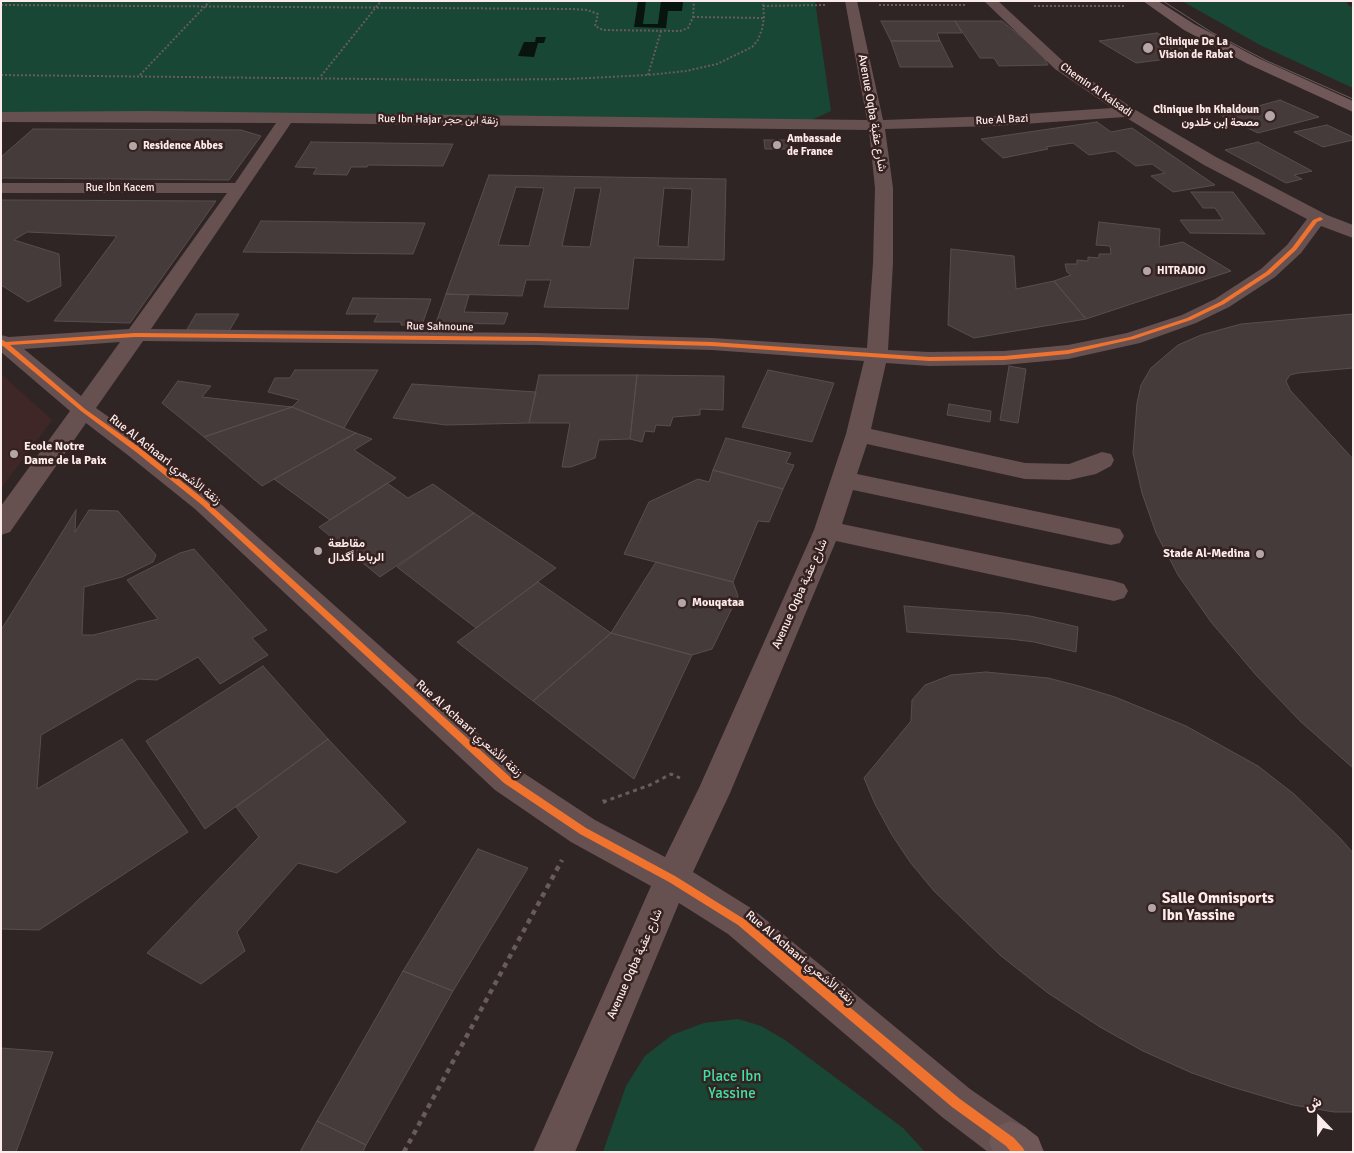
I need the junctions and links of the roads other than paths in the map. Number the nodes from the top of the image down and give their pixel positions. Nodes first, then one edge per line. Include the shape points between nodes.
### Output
1 (990, 1) edge
2 (1149, 1) edge
3 (851, 3) edge
4 (1353, 107) edge
5 (1128, 112) junction
6 (8, 117) edge
7 (286, 119) junction
8 (875, 124) junction
9 (1, 130) edge
10 (1, 188) edge
11 (240, 188) junction
12 (1320, 219) junction
13 (1353, 232) edge
14 (136, 335) junction
15 (2, 342) edge
16 (877, 354) junction
17 (83, 410) junction
18 (858, 434) junction
19 (1102, 460) dead end
20 (844, 480) junction
21 (1, 526) edge
22 (828, 530) junction
23 (1111, 536) dead end
24 (1114, 591) dead end
25 (672, 879) junction
26 (1015, 1149) edge
27 (554, 1152) edge

1 - 5 street, Chemin Al Kalsadi via 1060,66
2 - 4 main road via 1189,27 1253,61
3 - 8 street, Avenue Oqba شارع عقبة
5 - 8 street, Rue Al Bazi via 994,121
5 - 12 street, Chemin Al Kalsadi via 1210,161
6 - 7 street, Rue Ibn Hajar زنقة ابن حجر
6 - 9 street
7 - 8 street, Rue Ibn Hajar زنقة ابن حجر
7 - 11 street
8 - 16 street, Avenue Oqba شارع عقبة via 884,188
10 - 11 street, Rue Ibn Kacem
11 - 14 street
12 - 13 street, Chemin Al Kalsadi
12 - 16 street, Rue Sahnoune via 1294,250 1250,286 1190,319 1132,338 1068,352 1004,358 929,359
14 - 15 street, Rue Sahnoune
14 - 16 street, Rue Sahnoune via 600,341
14 - 17 street
15 - 17 street, Rue Al Achaari زنقة الأشعري
16 - 18 street, Avenue Oqba شارع عقبة
17 - 21 street
17 - 25 street, Rue Al Achaari زنقة الأشعري via 204,503 507,780 583,831
18 - 19 street via 1034,471 1069,472
18 - 20 street, Avenue Oqba شارع عقبة
20 - 22 street, Avenue Oqba شارع عقبة
20 - 23 street
22 - 24 street
22 - 25 street, Avenue Oqba شارع عقبة
25 - 26 street, Rue Al Achaari زنقة الأشعري via 741,922
25 - 27 street, Avenue Oqba شارع عقبة

